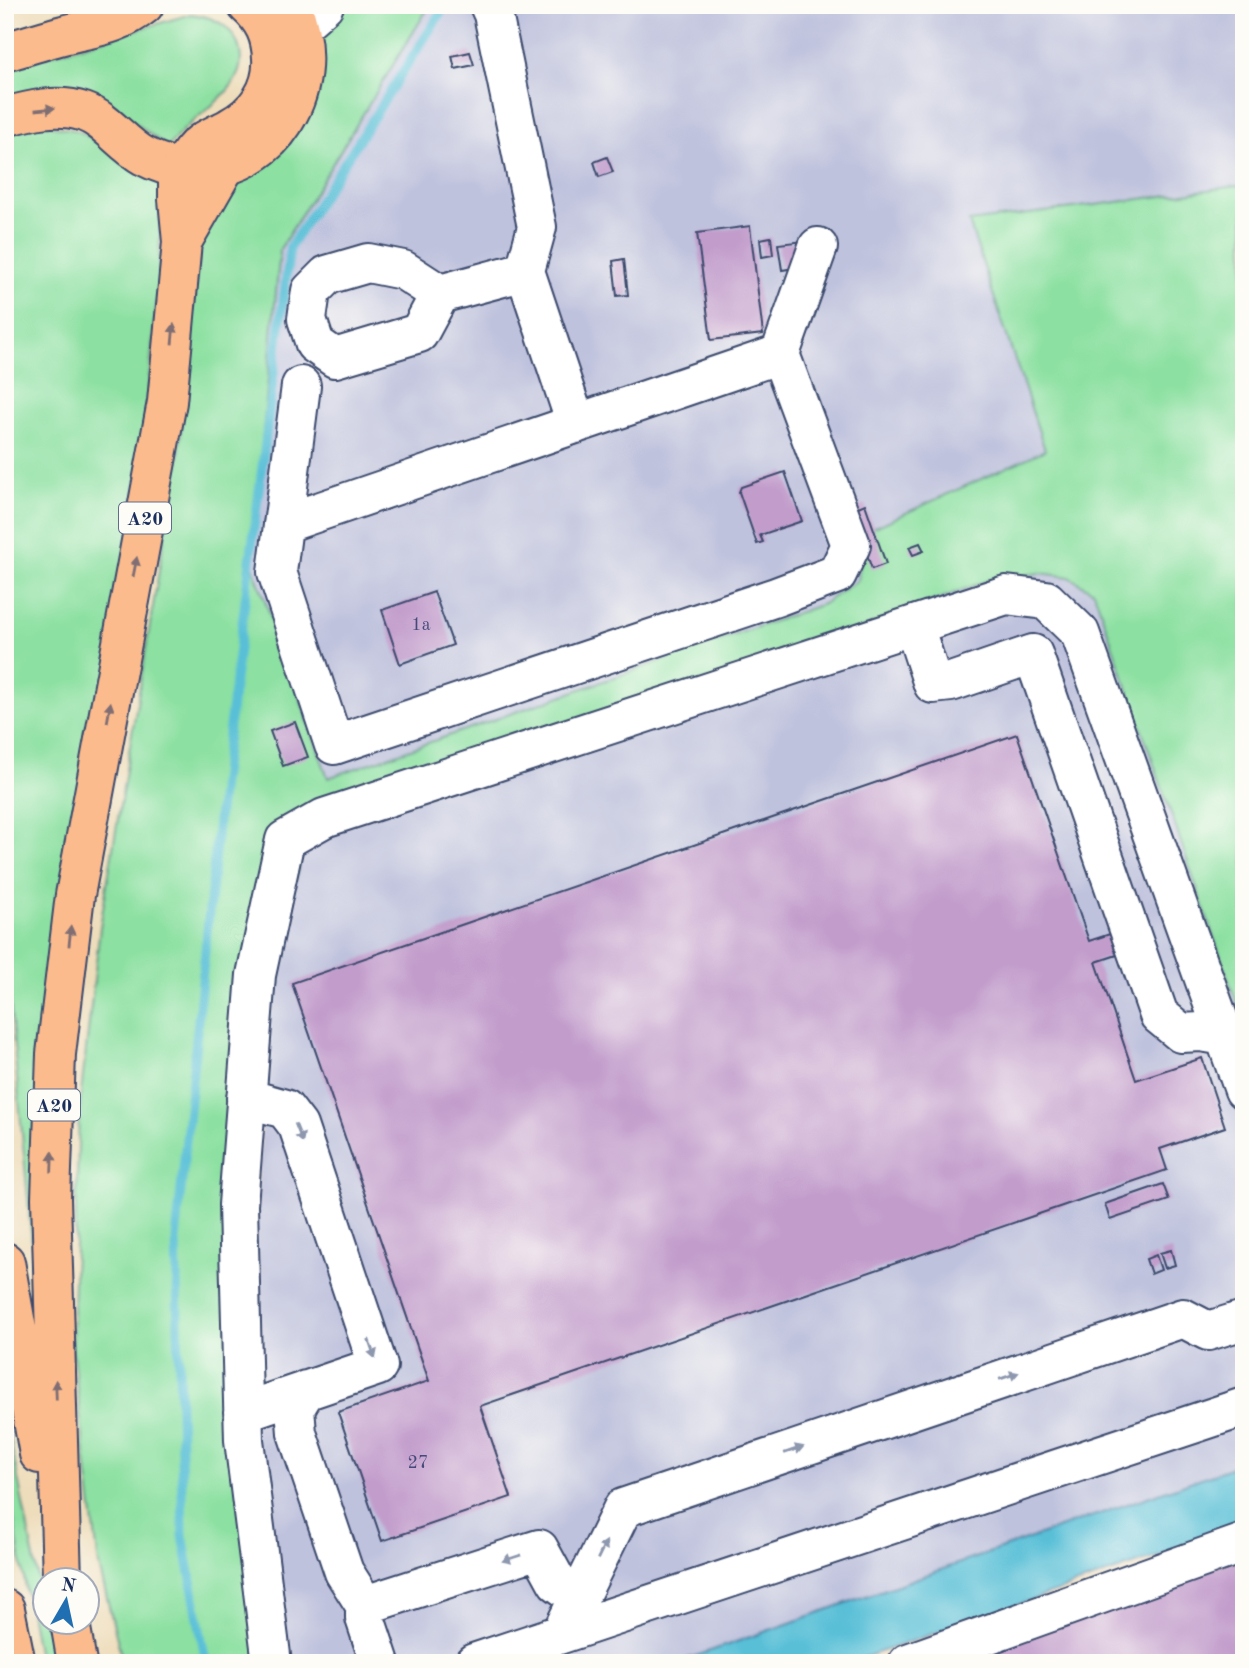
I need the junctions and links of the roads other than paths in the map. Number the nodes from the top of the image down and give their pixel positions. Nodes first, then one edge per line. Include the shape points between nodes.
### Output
1 (247, 5) edge
2 (489, 5) edge
3 (127, 8) edge
4 (305, 12) edge
5 (5, 51) edge
6 (5, 117) edge
7 (225, 167) junction
8 (181, 169) junction
9 (182, 242) junction
10 (818, 247) dead end
11 (525, 271) junction
12 (440, 294) dead end
13 (780, 354) junction
14 (301, 386) dead end
15 (576, 424) junction
16 (283, 524) junction
17 (914, 625) junction
18 (1224, 1036) junction
19 (1244, 1090) edge
20 (246, 1098) junction
21 (5, 1262) edge
22 (1244, 1320) edge
23 (306, 1390) junction
24 (1244, 1407) edge
25 (243, 1412) junction
26 (1244, 1543) edge
27 (59, 1566) edge
28 (62, 1566) edge
29 (579, 1598) junction
30 (365, 1605) junction
31 (5, 1609) edge
32 (561, 1634) junction
33 (72, 1636) edge
34 (16, 1663) edge
35 (77, 1663) edge
36 (272, 1663) edge
37 (380, 1663) edge
38 (474, 1663) edge
39 (908, 1663) edge

1 - 8 main road via 269,37 272,64 267,90 246,117 199,144
2 - 11 lane via 537,227
3 - 5 main road via 106,27
4 - 7 main road via 300,90 288,115 269,141
6 -> 8 main road via 48,108 85,112 143,155
7 - 8 main road
7 - 9 main road, A20
8 - 9 main road, A20
28 -> 9 main road, A20 via 51,1198 56,1055 75,895 167,402
10 - 13 lane
11 - 12 lane
11 - 15 lane
13 - 15 lane
13 - 16 lane via 851,545 837,574 776,597 334,745 277,572
14 - 16 lane
15 - 16 lane
17 - 18 lane via 1006,595 1046,600 1080,633
17 - 18 lane via 933,684 1033,654 1159,1015 1181,1033
17 - 20 lane via 324,818 285,840 256,975
18 - 19 lane
20 -> 23 lane via 285,1109 298,1126 378,1366
20 - 25 lane via 238,1205
21 - 27 main road, A20
29 -> 22 lane via 623,1508 1183,1318 1208,1331
23 - 25 lane
23 - 30 lane via 295,1408 297,1433 344,1572
24 - 32 lane
25 - 36 lane
26 - 39 lane
29 -> 30 lane via 557,1582 539,1549
29 - 32 lane
30 - 37 lane
31 - 34 main road
32 - 38 lane
33 - 35 main road

